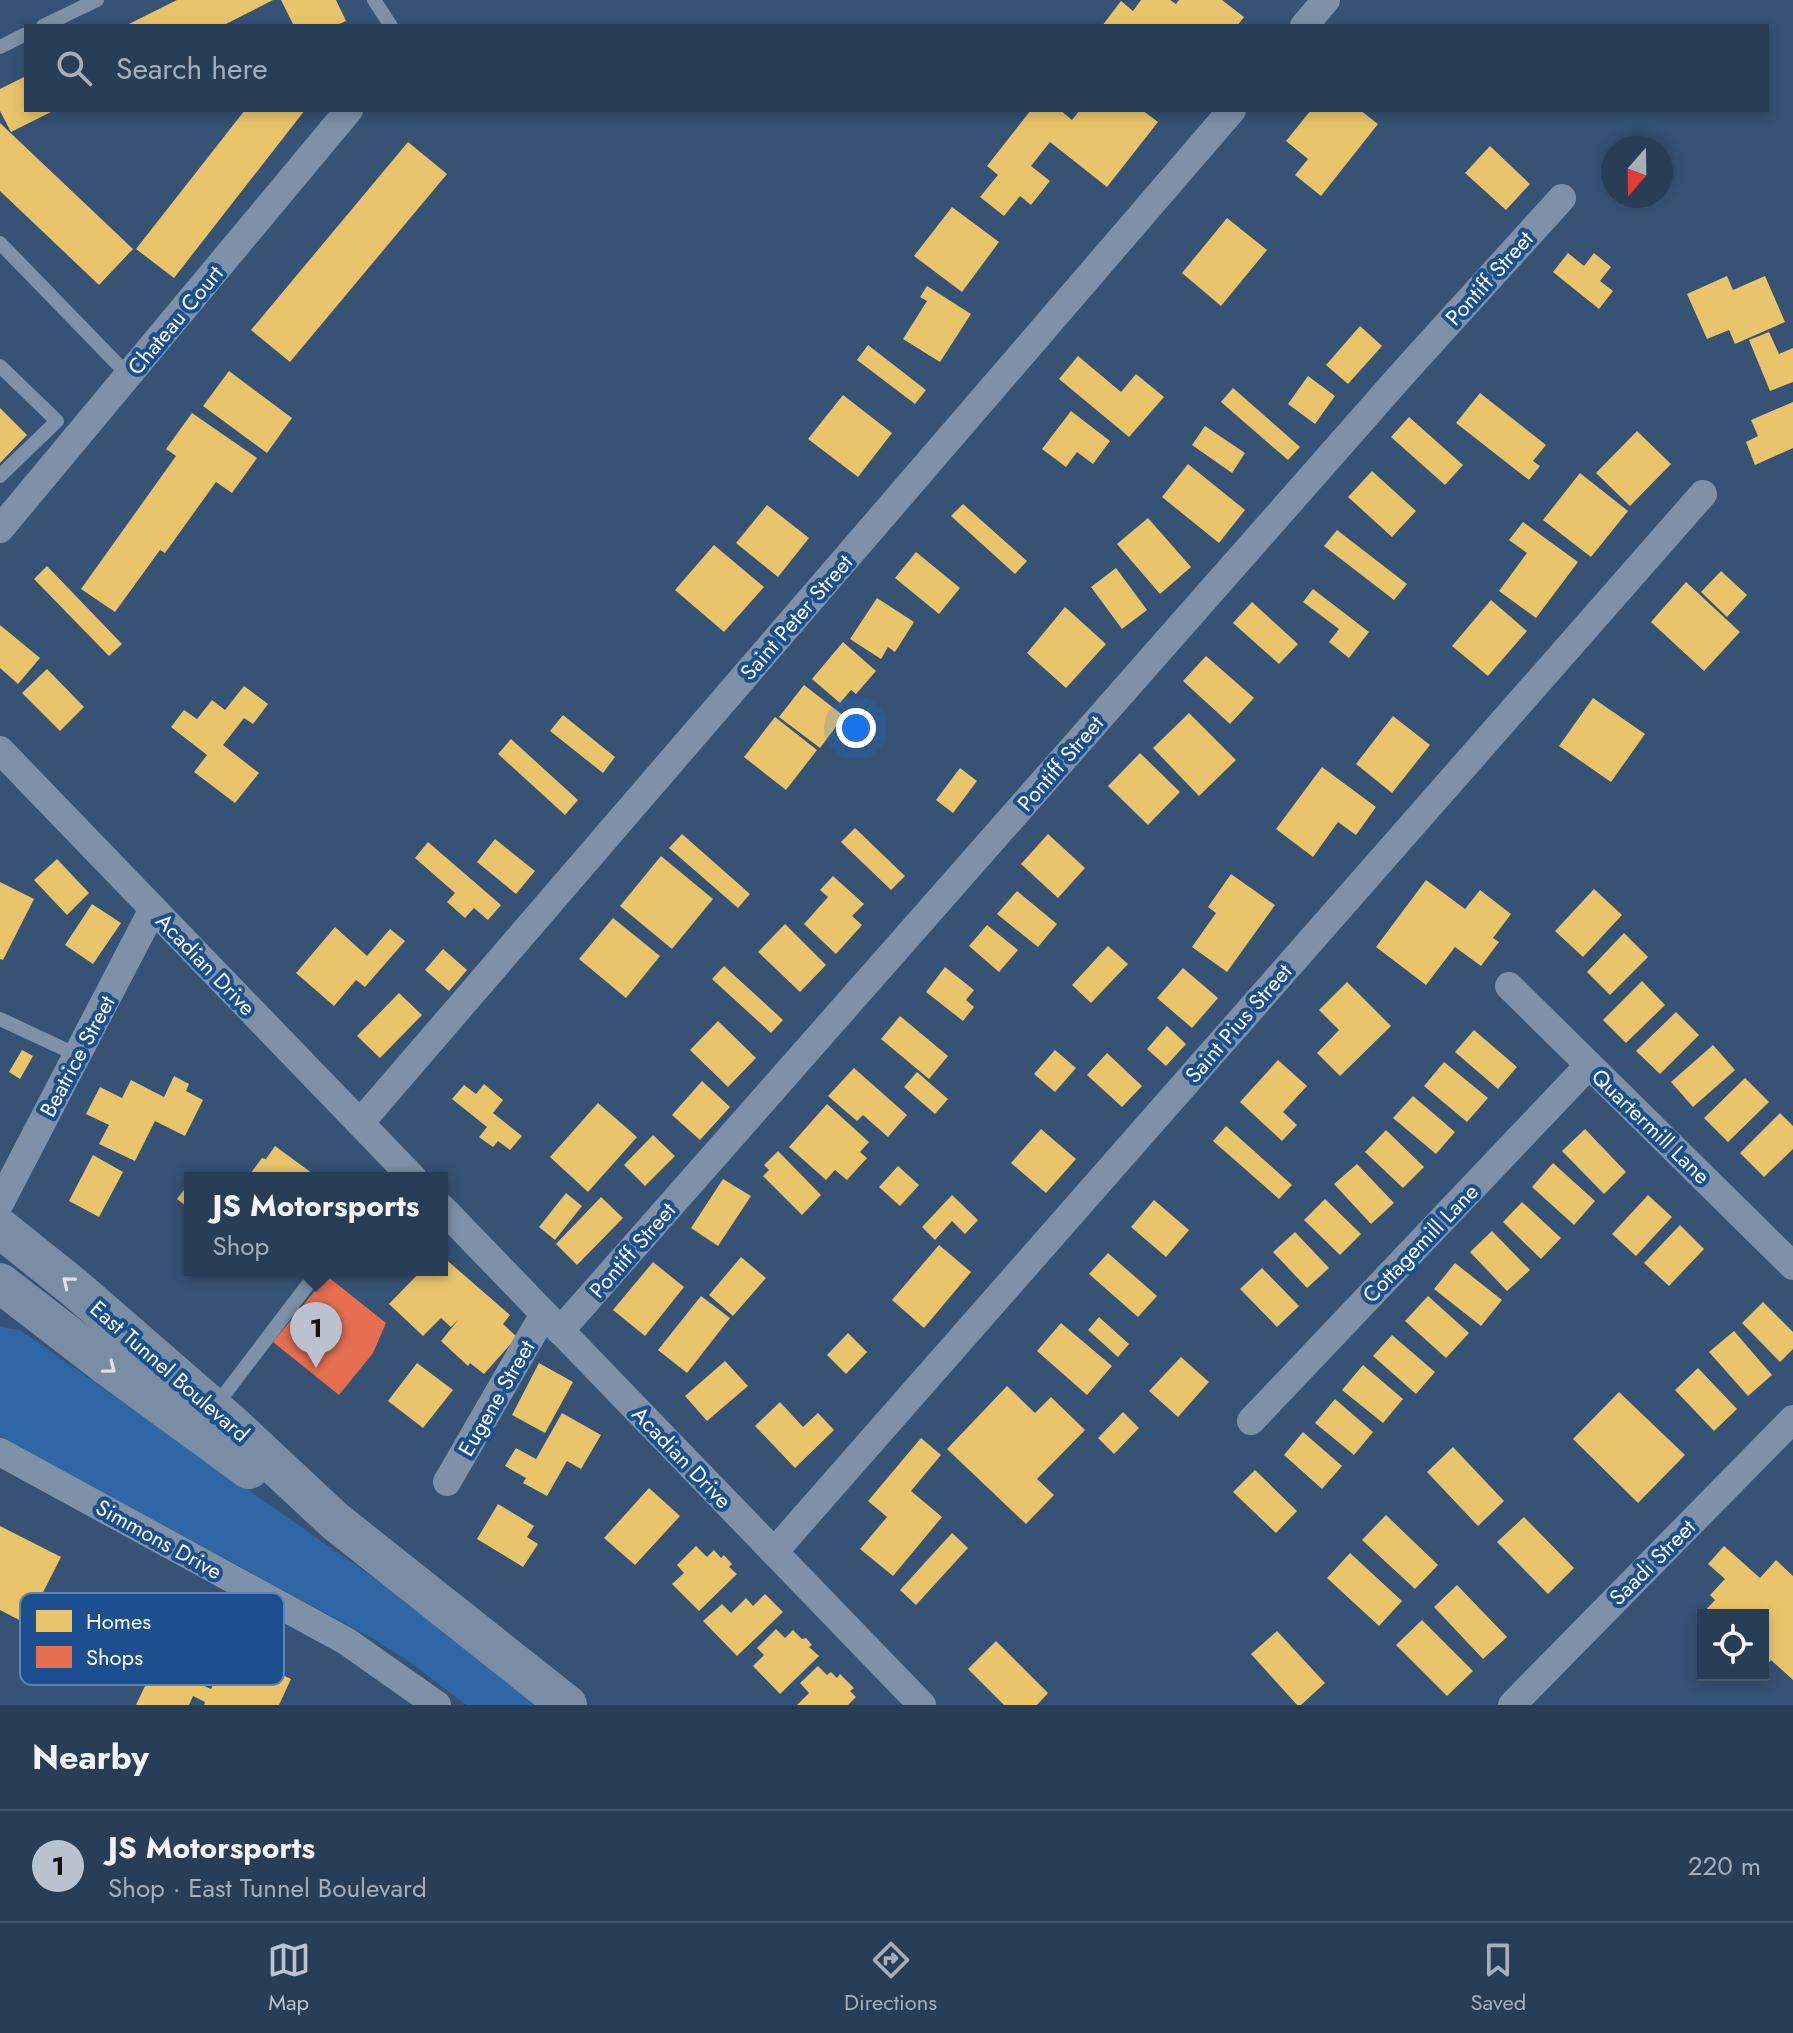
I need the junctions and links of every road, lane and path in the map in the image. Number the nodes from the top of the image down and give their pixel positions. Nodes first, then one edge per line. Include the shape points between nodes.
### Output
1 (97, 0) edge
2 (374, 0) edge
3 (1326, 0) edge
4 (47, 24) edge
5 (390, 24) edge
6 (1306, 24) edge
7 (24, 35) edge
8 (0, 47) edge
9 (347, 112) edge
10 (1230, 112) edge
11 (1562, 198) dead end
12 (0, 243) edge
13 (0, 366) edge
14 (128, 375) junction
15 (0, 476) edge
16 (1703, 494) dead end
17 (0, 529) edge
18 (0, 750) edge
19 (153, 909) junction
20 (1509, 986) dead end
21 (0, 1019) edge
22 (77, 1055) junction
23 (1589, 1065) junction
24 (360, 1123) junction
25 (399, 1172) edge
26 (0, 1203) edge
27 (448, 1214) edge
28 (0, 1228) edge
29 (1793, 1266) edge
30 (314, 1276) edge
31 (0, 1283) edge
32 (0, 1311) edge
33 (49, 1321) junction
34 (552, 1322) junction
35 (214, 1409) junction
36 (1793, 1419) edge
37 (1251, 1421) dead end
38 (0, 1452) edge
39 (447, 1482) dead end
40 (335, 1521) junction
41 (774, 1552) junction
42 (258, 1593) edge
43 (284, 1607) edge
44 (437, 1705) edge
45 (567, 1705) edge
46 (922, 1705) edge
47 (1512, 1705) edge

1 - 4 lane
2 - 5 lane
3 - 6 street
7 - 8 lane
9 - 14 street, Chateau Court
10 - 24 street, Saint Peter Street
11 - 34 street, Pontiff Street
12 - 14 lane
13 - 15 lane via 57,421
14 - 17 street, Chateau Court
16 - 41 street, Saint Pius Street
18 - 19 street, Acadian Drive
19 - 22 street, Beatrice Street
19 - 24 street, Acadian Drive
20 - 23 street, Quartermill Lane
21 - 22 lane
22 - 26 street, Beatrice Street
23 - 29 street, Quartermill Lane
23 - 37 street, Cottagemill Lane
24 - 25 street, Acadian Drive
27 - 34 street, Acadian Drive
35 -> 28 main road, East Tunnel Boulevard
30 - 35 lane
31 - 33 main road, East Tunnel Boulevard
32 - 33 main road
33 -> 40 main road, East Tunnel Boulevard via 238,1461
34 - 39 street, Eugene Street
34 - 41 street, Acadian Drive
35 - 40 main road, East Tunnel Boulevard
36 - 47 street, Saadi Street
38 - 42 street, Simmons Drive
40 - 45 main road, East Tunnel Boulevard
41 - 46 street, Acadian Drive
43 - 44 street, Simmons Drive via 346,1641

